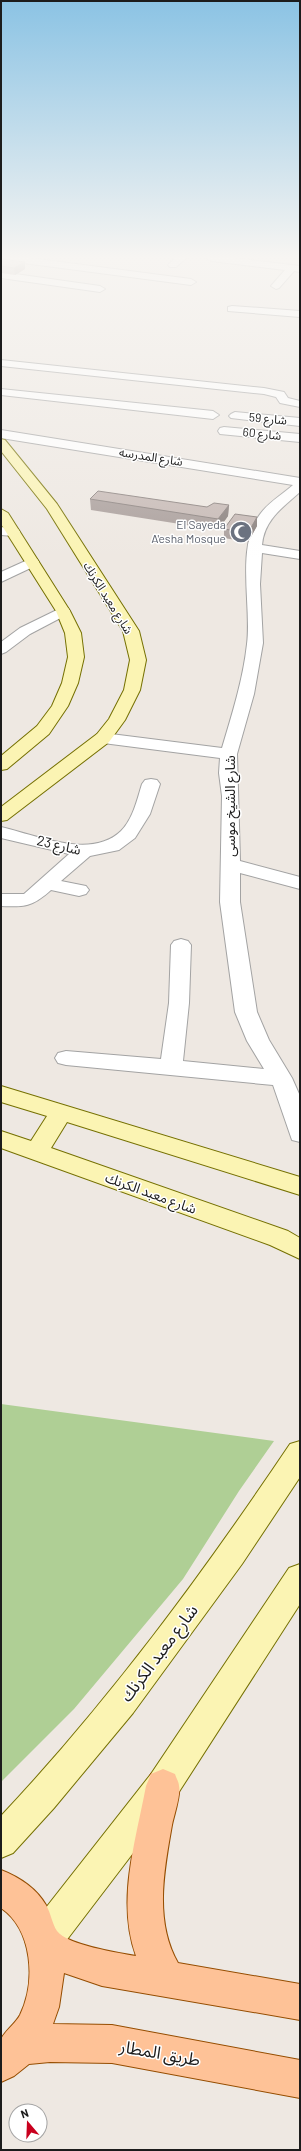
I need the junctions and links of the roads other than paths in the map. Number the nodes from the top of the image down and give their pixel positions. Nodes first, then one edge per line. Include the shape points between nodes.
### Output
1 (1, 363) edge
2 (1, 392) edge
3 (300, 404) edge
4 (213, 415) dead end
5 (235, 416) dead end
6 (300, 422) edge
7 (224, 431) dead end
8 (1, 434) edge
9 (300, 438) edge
10 (1, 443) edge
11 (300, 482) edge
12 (296, 492) edge
13 (1, 513) edge
14 (7, 531) edge
15 (255, 548) junction
16 (300, 555) edge
17 (32, 562) junction
18 (1, 578) edge
19 (63, 611) junction
20 (1, 649) edge
21 (103, 738) junction
22 (229, 754) junction
23 (1, 765) edge
24 (151, 784) dead end
25 (1, 816) edge
26 (1, 832) edge
27 (83, 852) junction
28 (230, 865) junction
29 (300, 883) edge
30 (47, 884) junction
31 (80, 890) dead end
32 (1, 900) edge
33 (181, 945) dead end
34 (66, 1058) dead end
35 (171, 1067) junction
36 (281, 1078) junction
37 (1, 1094) edge
38 (61, 1113) junction
39 (300, 1134) edge
40 (1, 1140) edge
41 (36, 1152) junction
42 (300, 1186) edge
43 (300, 1249) edge
44 (300, 1453) edge
45 (300, 1578) edge
46 (162, 1786) junction
47 (1, 1841) edge
48 (1, 1887) edge
49 (44, 1942) junction
50 (166, 1978) junction
51 (300, 2002) edge
52 (10, 2055) edge
53 (300, 2079) edge

1 - 3 street via 264,391 280,394 284,401
2 - 4 street
5 - 6 street, شارع 59
7 - 9 street, شارع 60
8 - 11 street, شارع المدرسه
10 - 21 street, شارع معبد الكرنك via 52,507 131,631 138,660 132,690 117,720
12 - 15 street, شارع الشيخ موسى via 266,515 256,536
13 - 14 street
14 - 17 street
15 - 16 street
15 - 22 street, شارع الشيخ موسى via 255,643 246,694
17 - 18 street
17 - 19 street
19 - 20 street via 25,631
19 - 23 street via 73,633 76,657 70,683 60,706 42,730
21 - 22 street
21 - 25 street, شارع معبد الكرنك
22 - 28 street, شارع الشيخ موسى
24 - 27 street, شارع 23 via 142,816 124,838 108,849
26 - 27 street, شارع 23
27 - 30 street
28 - 29 street
28 - 36 street, شارع الشيخ موسى via 230,902 246,1012 258,1041
30 - 31 street
30 - 32 street via 31,898 23,901
33 - 35 street via 179,1003
34 - 35 street
35 - 36 street
36 - 39 street, شارع الشيخ موسى via 293,1106
37 - 38 street
38 - 41 street
38 - 42 street
40 - 41 street, شارع معبد الكرنك
41 - 43 street, شارع معبد الكرنك via 278,1238
44 - 47 street, شارع معبد الكرنك via 258,1518 141,1678 88,1744
45 - 46 street
46 - 49 street
46 - 50 main road via 144,1905 146,1927 153,1954
48 - 49 main road via 27,1908
49 - 50 main road via 71,1958 102,1968
49 - 52 main road via 47,1965 42,2001 32,2028
50 - 51 main road
52 - 53 main road, طريق المطار via 58,2043 112,2044

